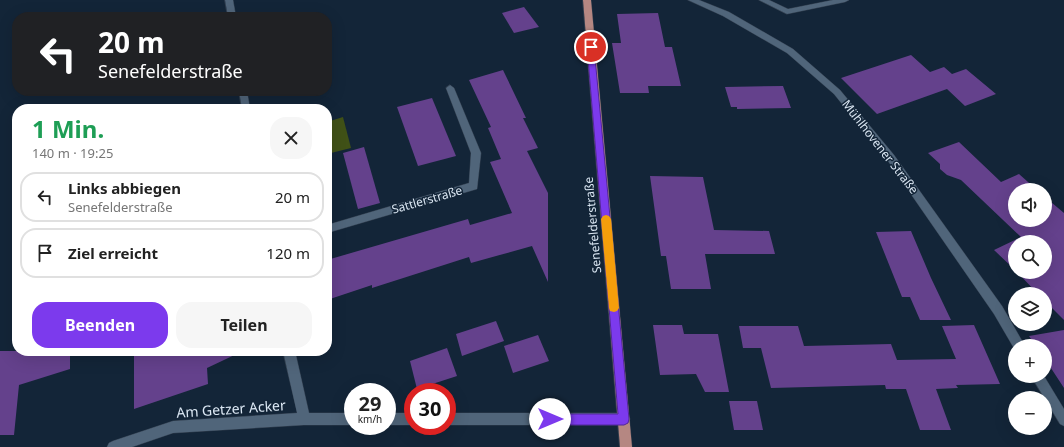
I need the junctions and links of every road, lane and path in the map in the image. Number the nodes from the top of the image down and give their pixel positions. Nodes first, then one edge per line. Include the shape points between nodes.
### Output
1 (230, 0) edge
2 (587, 0) edge
3 (692, 0) edge
4 (763, 0) edge
5 (844, 0) edge
6 (231, 12) edge
7 (450, 88) dead end
8 (332, 227) edge
9 (1015, 339) edge
10 (290, 356) edge
11 (1041, 383) edge
12 (304, 419) junction
13 (344, 419) edge
14 (456, 419) edge
15 (624, 419) junction
16 (1064, 420) edge
17 (113, 447) edge
18 (626, 447) edge

1 - 6 street
2 - 15 main road, Senefelderstraße
3 - 9 street, Mühlhovener Straße via 726,14 790,51 837,92 891,158 998,310
4 - 5 street via 787,12
7 - 8 street, Sattlerstraße via 476,153 474,186
10 - 12 street
11 - 16 street
12 - 13 street, Am Getzer Acker
12 - 17 street, Am Getzer Acker via 173,427
14 - 15 street
15 - 18 main road, Senefelderstraße

